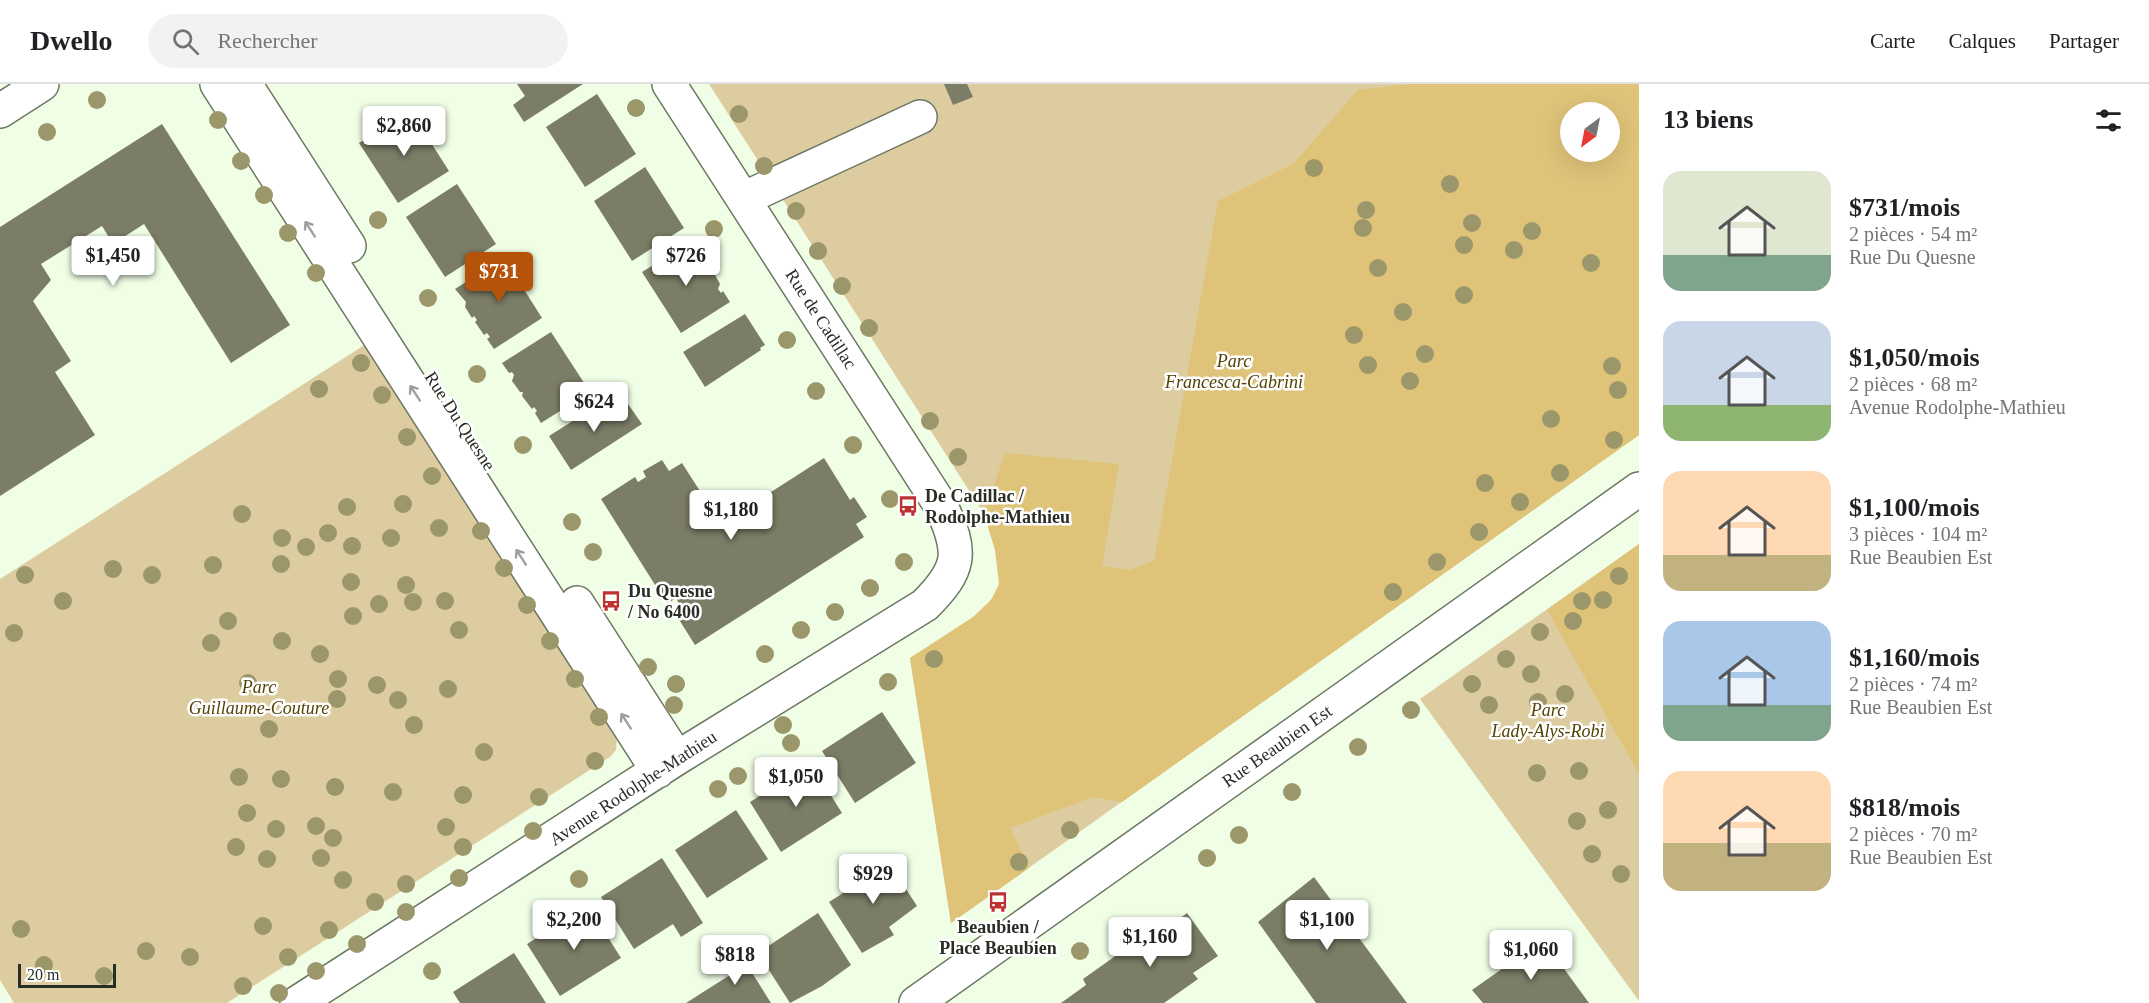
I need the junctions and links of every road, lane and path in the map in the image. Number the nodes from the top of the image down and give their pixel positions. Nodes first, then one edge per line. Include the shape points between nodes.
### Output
1 (42, 84) edge
2 (217, 84) edge
3 (245, 84) edge
4 (669, 84) edge
5 (0, 111) edge
6 (920, 117) dead end
7 (743, 199) junction
8 (1639, 489) edge
9 (956, 561) joint
10 (668, 764) junction
11 (954, 993) edge
12 (297, 1003) edge
13 (916, 1003) edge

1 - 5 street
10 -> 2 street
3 - 10 street, Rue Du Quesne
4 - 7 street, Rue de Cadillac
6 - 7 street
7 - 9 street, Rue de Cadillac via 941,506 953,531
8 - 11 street, Rue Beaubien Est
9 - 10 street, Avenue Rodolphe-Mathieu via 944,586 925,605
10 - 12 street, Avenue Rodolphe-Mathieu
11 - 13 street, Rue Beaubien Est

